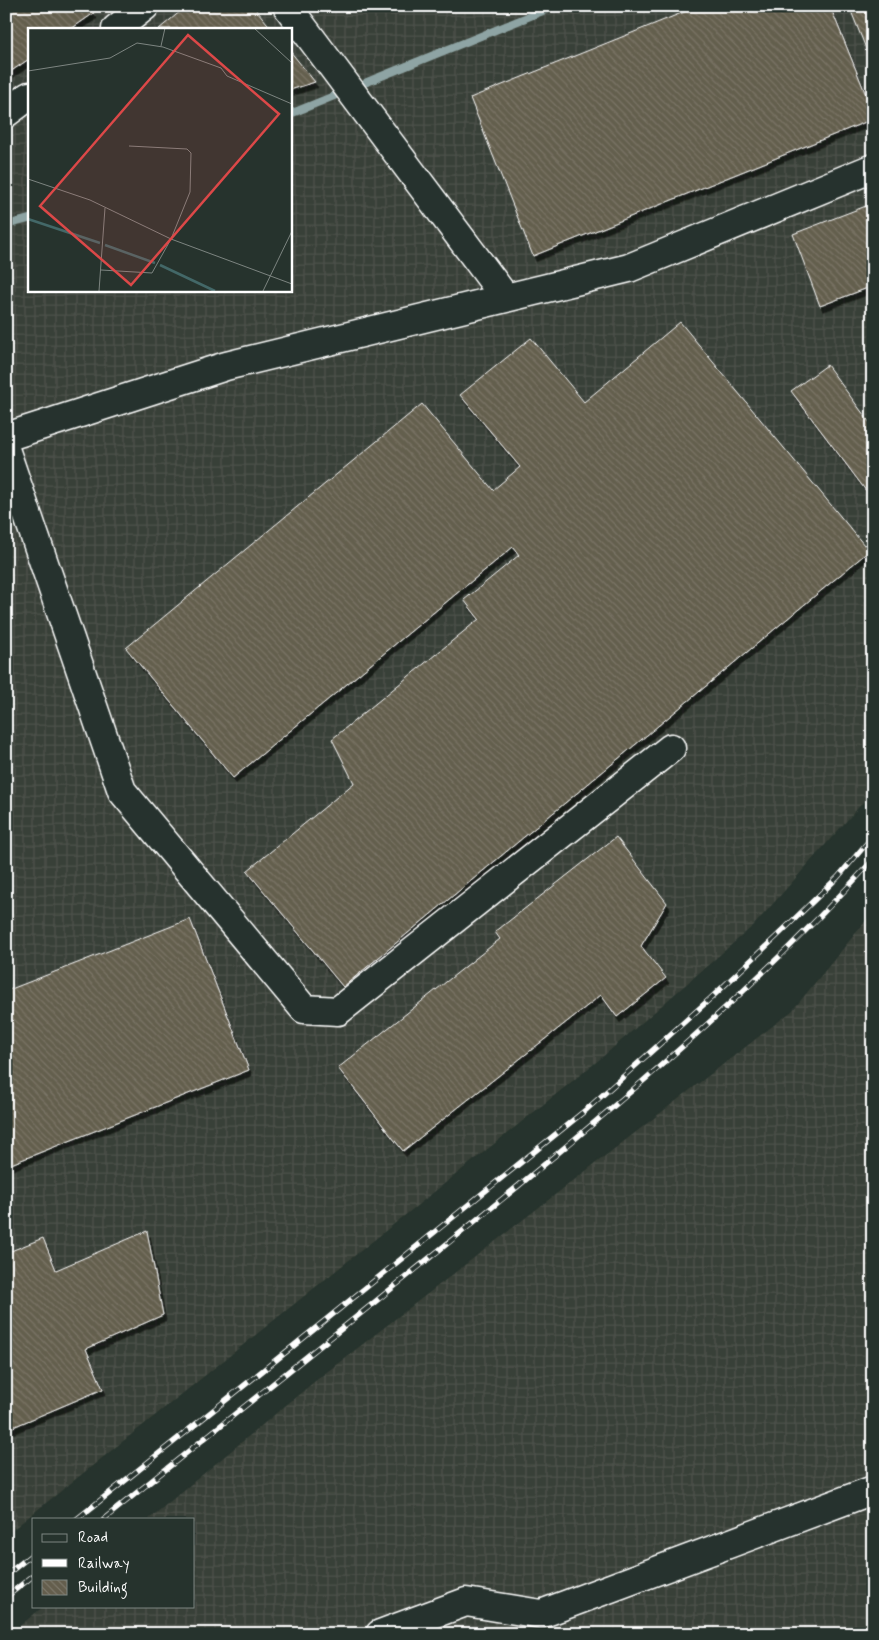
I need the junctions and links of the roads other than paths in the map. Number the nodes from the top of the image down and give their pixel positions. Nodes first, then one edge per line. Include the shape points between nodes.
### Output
1 (145, 6) edge
2 (287, 6) edge
3 (117, 28) edge
4 (28, 97) edge
5 (6, 113) edge
6 (873, 168) edge
7 (505, 297) junction
8 (6, 437) edge
9 (6, 452) edge
10 (672, 748) dead end
11 (873, 1490) edge
12 (380, 1634) edge

1 - 3 lane
2 - 7 lane
4 - 5 lane
6 - 7 lane via 629,268
7 - 8 lane via 226,366
9 - 10 lane via 122,790 304,1009 338,1010
11 - 12 lane via 541,1614 466,1602

